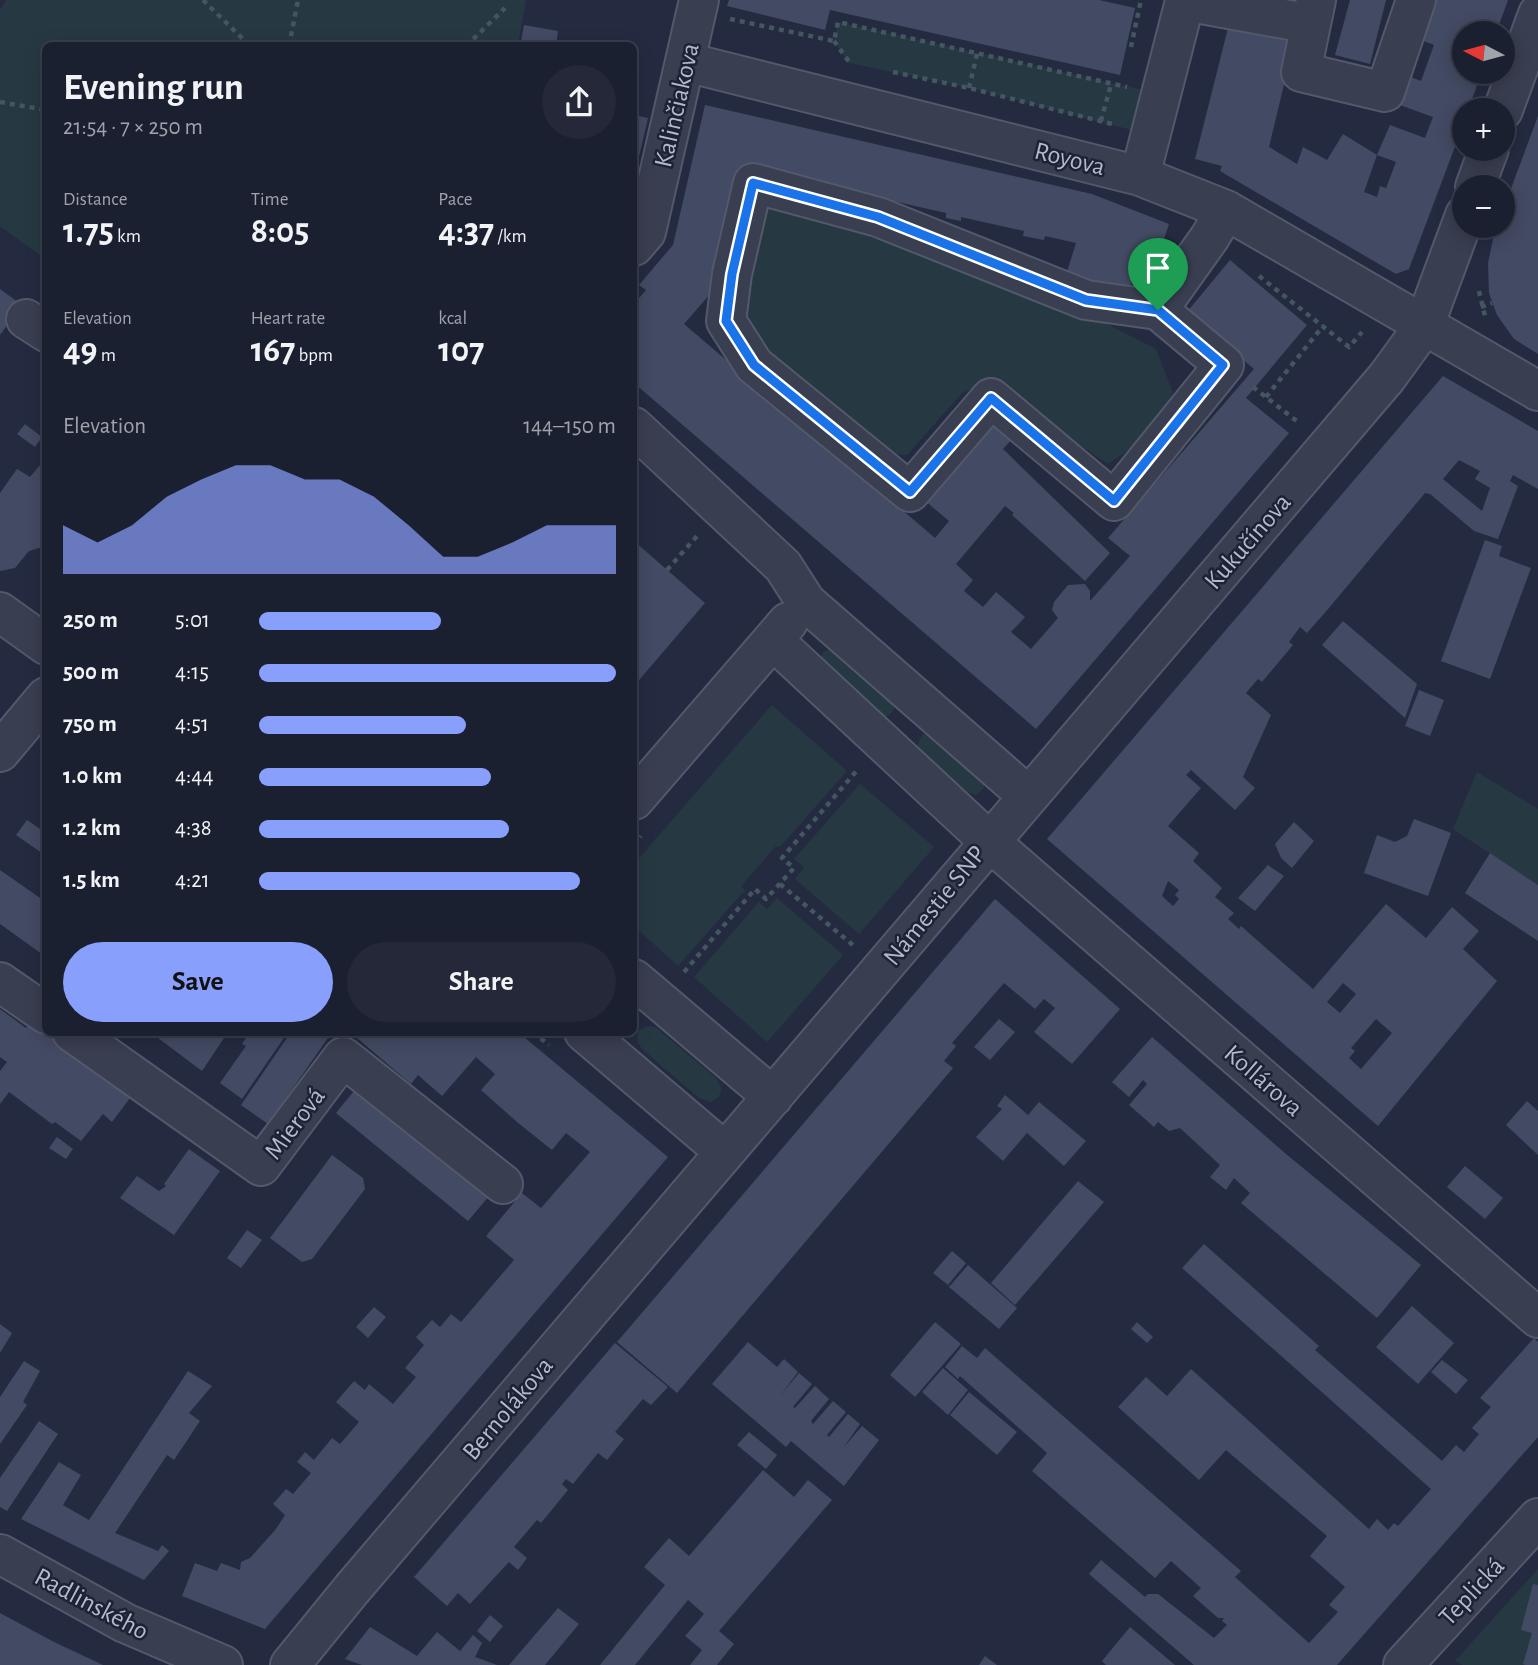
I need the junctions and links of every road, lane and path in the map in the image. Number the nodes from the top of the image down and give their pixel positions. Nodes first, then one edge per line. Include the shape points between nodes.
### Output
1 (203, 0) edge
2 (298, 0) edge
3 (1416, 0) edge
4 (505, 8) dead end
5 (713, 9) edge
6 (1314, 12) edge
7 (1538, 14) edge
8 (834, 41) junction
9 (246, 42) edge
10 (290, 42) edge
11 (470, 42) edge
12 (977, 54) junction
13 (686, 62) junction
14 (862, 65) dead end
15 (889, 71) dead end
16 (1111, 84) junction
17 (1123, 86) dead end
18 (969, 88) junction
19 (1507, 98) edge
20 (0, 102) edge
21 (42, 109) edge
22 (1140, 176) junction
23 (1226, 209) junction
24 (1457, 238) edge
25 (637, 242) edge
26 (1258, 274) dead end
27 (1478, 279) dead end
28 (1492, 303) dead end
29 (1481, 307) junction
30 (1158, 310) junction
31 (1370, 323) dead end
32 (1488, 323) dead end
33 (1323, 326) junction
34 (1424, 326) junction
35 (1538, 391) edge
36 (1307, 429) dead end
37 (637, 430) edge
38 (704, 528) dead end
39 (667, 570) dead end
40 (806, 602) junction
41 (0, 612) edge
42 (773, 640) junction
43 (42, 642) edge
44 (919, 700) junction
45 (42, 702) edge
46 (0, 752) edge
47 (850, 759) dead end
48 (871, 762) junction
49 (1028, 796) junction
50 (637, 797) edge
51 (990, 842) junction
52 (780, 884) junction
53 (857, 949) dead end
54 (0, 982) edge
55 (648, 990) edge
56 (42, 1011) edge
57 (78, 1036) edge
58 (600, 1038) edge
59 (772, 1097) junction
60 (725, 1152) junction
61 (503, 1184) dead end
62 (1538, 1318) edge
63 (1538, 1518) edge
64 (0, 1554) edge
65 (223, 1665) edge
66 (290, 1665) edge
67 (1403, 1665) edge

1 - 9 path
2 - 10 path
3 - 6 street via 1385,92 1301,72
4 - 11 path
5 - 8 path
5 - 13 street, Kalinčiakova
6 - 22 street via 1185,1
7 - 19 street
8 - 12 path via 838,22
8 - 14 path via 849,63
12 - 16 path
12 - 18 path
13 - 22 street, Royova
13 - 25 street, Kalinčiakova via 646,232
15 - 18 path
16 - 17 path
16 - 18 path via 1101,121
20 - 21 path
22 - 23 street, Royova
23 - 30 street
23 - 34 street, Royova
24 - 34 street, Kukučínova
26 - 33 path
27 - 29 path
28 - 29 path
29 - 32 path
30 - 30 street via 1223,365 1114,501 991,398 910,492 754,365 726,321 753,183 878,217 1086,300
31 - 33 path via 1349,347
33 - 36 path via 1266,397
34 - 35 street, Royova
34 - 49 street, Kukučínova via 1387,377
37 - 40 street via 783,566
38 - 39 path
40 - 42 street
40 - 44 street
41 - 43 street
42 - 48 street, Námestie SNP
42 - 50 street
44 - 48 street
44 - 49 street
45 - 46 street
47 - 48 path
48 - 51 street, Námestie SNP
48 - 52 path via 782,858 793,868
49 - 51 street, Kukučínova
51 - 59 street, Námestie SNP
51 - 62 street, Kollárova
52 - 53 path
52 - 55 path via 766,900 755,890
54 - 56 street
55 - 59 street
57 - 61 street, Mierová via 261,1166 343,1057
58 - 60 street
59 - 60 street, Námestie SNP
60 - 66 street, Bernolákova
63 - 67 street, Teplická
64 - 65 street, Radlinského via 125,1623

